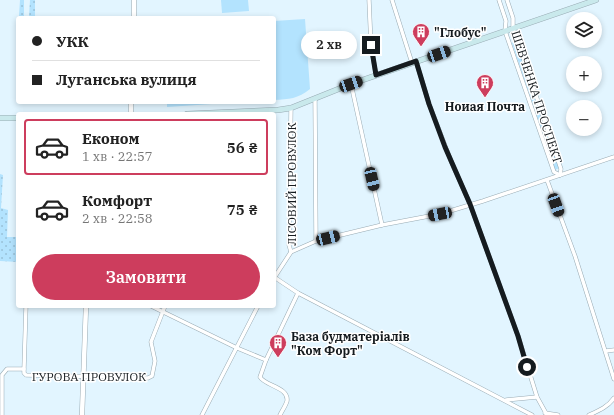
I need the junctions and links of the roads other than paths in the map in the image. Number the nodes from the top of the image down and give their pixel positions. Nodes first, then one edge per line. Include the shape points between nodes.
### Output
1 (134, 0) edge
2 (369, 0) edge
3 (392, 0) edge
4 (499, 0) edge
5 (507, 0) edge
6 (596, 0) edge
7 (134, 16) edge
8 (513, 28) junction
9 (505, 31) junction
10 (414, 62) junction
11 (376, 75) junction
12 (351, 84) junction
13 (315, 99) junction
14 (291, 108) junction
15 (232, 112) edge
16 (1, 118) edge
17 (16, 118) edge
18 (614, 157) edge
19 (560, 175) junction
20 (547, 180) junction
21 (470, 204) junction
22 (382, 225) junction
23 (316, 241) junction
24 (291, 252) junction
25 (276, 275) edge
26 (276, 279) edge
27 (298, 293) junction
28 (26, 308) edge
29 (86, 308) edge
30 (155, 308) edge
31 (164, 308) edge
32 (257, 308) edge
33 (162, 312) junction
34 (237, 348) junction
35 (614, 350) edge
36 (606, 351) junction
37 (266, 360) junction
38 (24, 369) junction
39 (83, 377) junction
40 (614, 379) edge
41 (537, 397) junction
42 (614, 398) edge
43 (504, 401) junction
44 (546, 414) edge
45 (2, 415) edge
46 (82, 415) edge
47 (202, 415) edge
48 (280, 415) edge
49 (532, 415) edge
50 (558, 415) edge
51 (589, 415) edge

1 - 7 street
2 - 11 street via 371,45
3 - 10 street
4 - 9 street, ШЕВЧЕНКА ПРОСПЕКТ via 506,21
5 - 8 street, ШЕВЧЕНКА ПРОСПЕКТ via 513,18
6 - 8 main road
8 - 9 main road
8 - 19 street, ШЕВЧЕНКА ПРОСПЕКТ via 561,169
9 - 10 main road
9 - 19 street, ШЕВЧЕНКА ПРОСПЕКТ via 554,172
10 - 11 main road
10 - 21 street via 448,154
11 - 12 main road
12 - 13 main road
12 - 22 street
13 - 14 main road
13 - 23 street
14 - 15 main road
14 - 24 street, ЛІСОВИЙ ПРОВУЛОК
16 - 17 main road
18 - 19 street
19 - 20 street
20 - 21 street
20 - 36 street
21 - 22 street via 440,214
21 - 41 street via 518,336
22 - 23 street
23 - 24 street
24 - 25 street, ЛІСОВИЙ ПРОВУЛОК
26 - 27 street
27 - 37 street
27 - 43 street
28 - 38 street
29 - 39 street
30 - 33 street
31 - 33 street
32 - 34 street
33 - 34 street
33 - 39 street, ГУРОВА ПРОВУЛОК via 151,342 155,361 152,376
34 - 37 street
34 - 47 street
35 - 36 street
36 - 40 street
37 - 48 street via 260,377 262,381 283,391 286,396 287,401
38 - 39 street, ГУРОВА ПРОВУЛОК via 26,375
38 - 45 street, ГУРОВА ПРОВУЛОК via 7,369 2,375
39 - 46 street
41 - 43 street
41 - 44 street
42 - 51 street via 600,410
43 - 49 street
44 - 50 street

